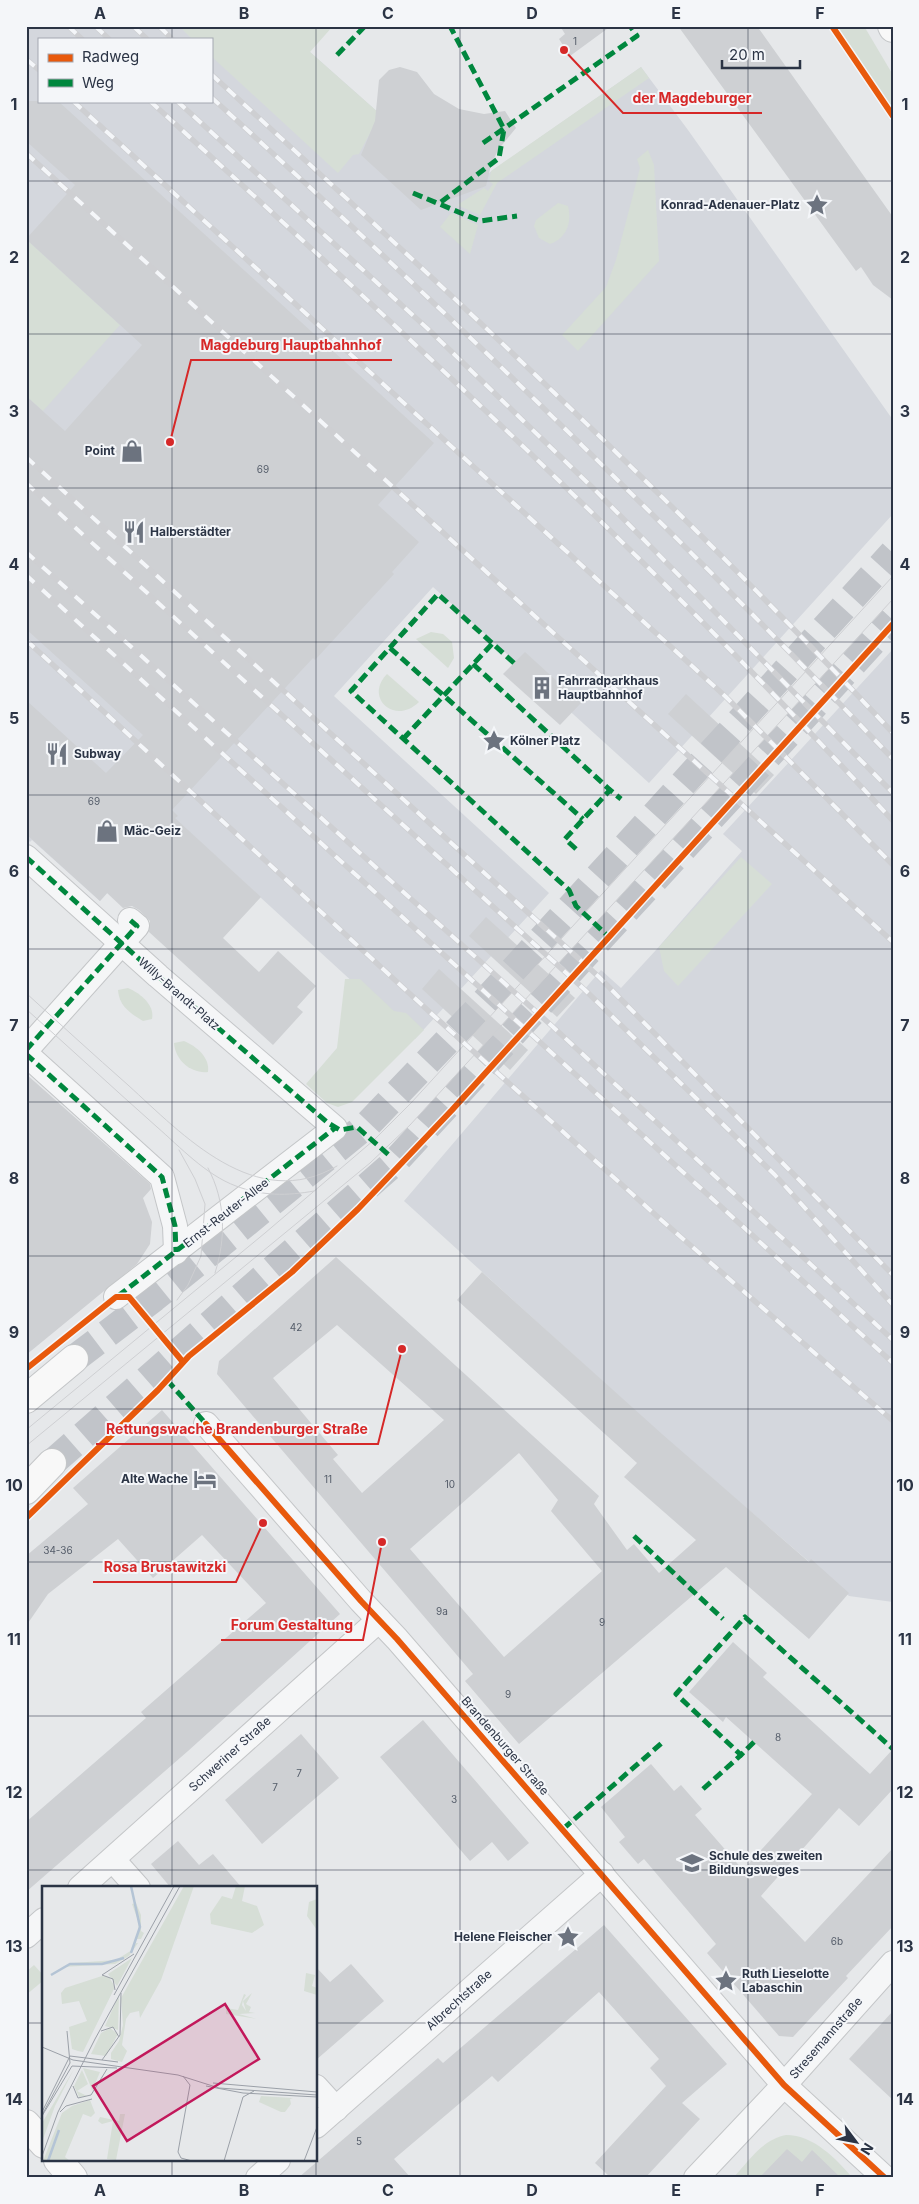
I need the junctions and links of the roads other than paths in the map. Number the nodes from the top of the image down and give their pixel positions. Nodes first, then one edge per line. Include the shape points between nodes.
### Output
1 (26, 857) edge
2 (130, 920) dead end
3 (122, 944) junction
4 (31, 1044) edge
5 (335, 1128) joint
6 (176, 1252) junction
7 (116, 1297) dead end
8 (74, 1359) tunnel mouth
9 (26, 1399) edge
10 (206, 1424) dead end
11 (52, 1463) tunnel mouth
12 (26, 1490) edge
13 (380, 1620) junction
14 (113, 1860) junction
15 (602, 1874) junction
16 (82, 1886) edge
17 (136, 1886) edge
18 (42, 1922) edge
19 (26, 1936) edge
20 (893, 1963) edge
21 (784, 2085) junction
22 (318, 2089) edge
23 (336, 2109) junction
24 (26, 2124) edge
25 (318, 2124) edge
26 (42, 2142) edge
27 (60, 2162) edge
28 (276, 2162) edge
29 (74, 2178) edge
30 (258, 2178) edge
31 (696, 2178) edge
32 (885, 2178) edge

1 - 3 street, Willy-Brandt-Platz
2 - 3 street via 137,926
3 - 4 street
3 - 5 street, Willy-Brandt-Platz
4 - 6 street via 162,1177 175,1226
5 - 6 street, Ernst-Reuter-Allee
6 - 7 street, Ernst-Reuter-Allee
8 - 9 main road
10 - 13 street, Brandenburger Straße
11 - 12 main road
13 - 14 street, Schweriner Straße
13 - 15 street, Brandenburger Straße
14 - 16 street, Schweriner Straße
14 - 17 street
15 - 21 street, Brandenburger Straße
15 - 23 street, Albrechtstraße
18 - 19 street
20 - 21 street, Stresemannstraße
21 - 31 street, Stresemannstraße
21 - 32 street, Brandenburger Straße
22 - 23 street
23 - 25 street, Albrechtstraße
24 - 26 main road
27 - 29 main road
28 - 30 street

